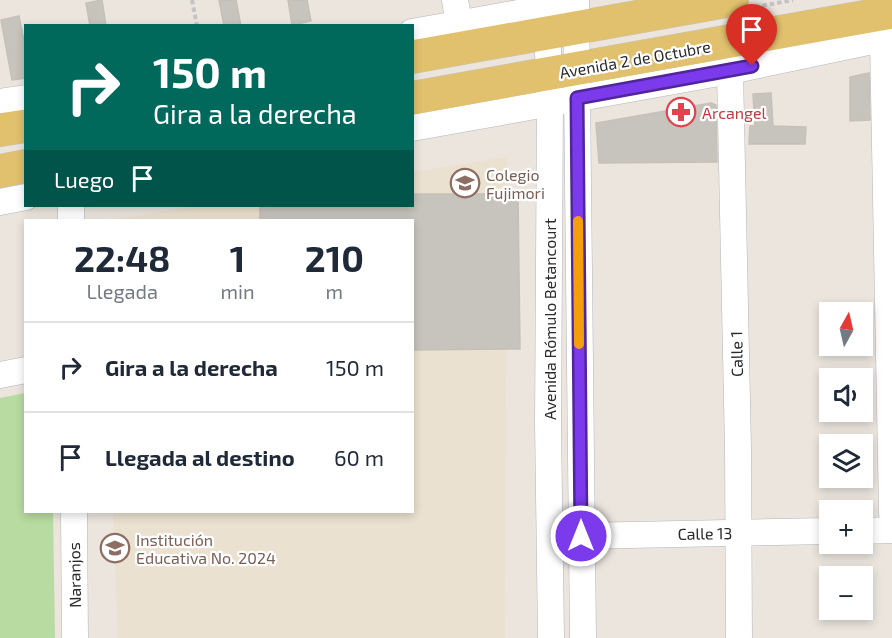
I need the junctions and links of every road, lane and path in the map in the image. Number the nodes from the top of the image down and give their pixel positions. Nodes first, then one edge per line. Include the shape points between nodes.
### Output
1 (192, 0) edge
2 (732, 0) edge
3 (556, 10) edge
4 (457, 12) edge
5 (197, 24) edge
6 (889, 29) edge
7 (414, 31) edge
8 (414, 56) edge
9 (730, 71) junction
10 (564, 86) junction
11 (24, 98) edge
12 (414, 99) edge
13 (0, 102) edge
14 (24, 126) edge
15 (414, 127) edge
16 (0, 130) edge
17 (24, 166) edge
18 (0, 171) edge
19 (24, 198) edge
20 (0, 202) edge
21 (889, 209) edge
22 (890, 330) edge
23 (24, 370) edge
24 (0, 375) edge
25 (74, 513) edge
26 (892, 513) edge
27 (892, 530) edge
28 (819, 531) edge
29 (873, 531) edge
30 (737, 533) junction
31 (581, 536) junction
32 (75, 638) edge
33 (551, 638) edge
34 (583, 638) edge
35 (739, 638) edge

1 - 5 path
2 - 3 main road
3 - 4 street
3 - 8 main road
3 - 10 street, Avenida Rómulo Betancourt
4 - 7 street
6 - 9 street, Avenida 2 de Octubre
6 - 10 main road, Avenida 2 de Octubre
6 - 21 street
9 - 10 street, Avenida 2 de Octubre
9 - 30 street, Calle 1
10 - 12 main road, Avenida 2 de Octubre
10 - 15 street, Avenida 2 de Octubre
10 - 31 street, Avenida Rómulo Betancourt
10 - 33 street, Avenida Rómulo Betancourt via 548,423
11 - 13 street
14 - 16 main road
17 - 18 main road
19 - 20 street
21 - 22 street
22 - 26 street
23 - 24 street
25 - 32 street, Naranjos
27 - 29 street
28 - 30 street, Calle 13
30 - 31 street, Calle 13
30 - 35 street, Calle 1
31 - 34 street, Avenida Rómulo Betancourt

